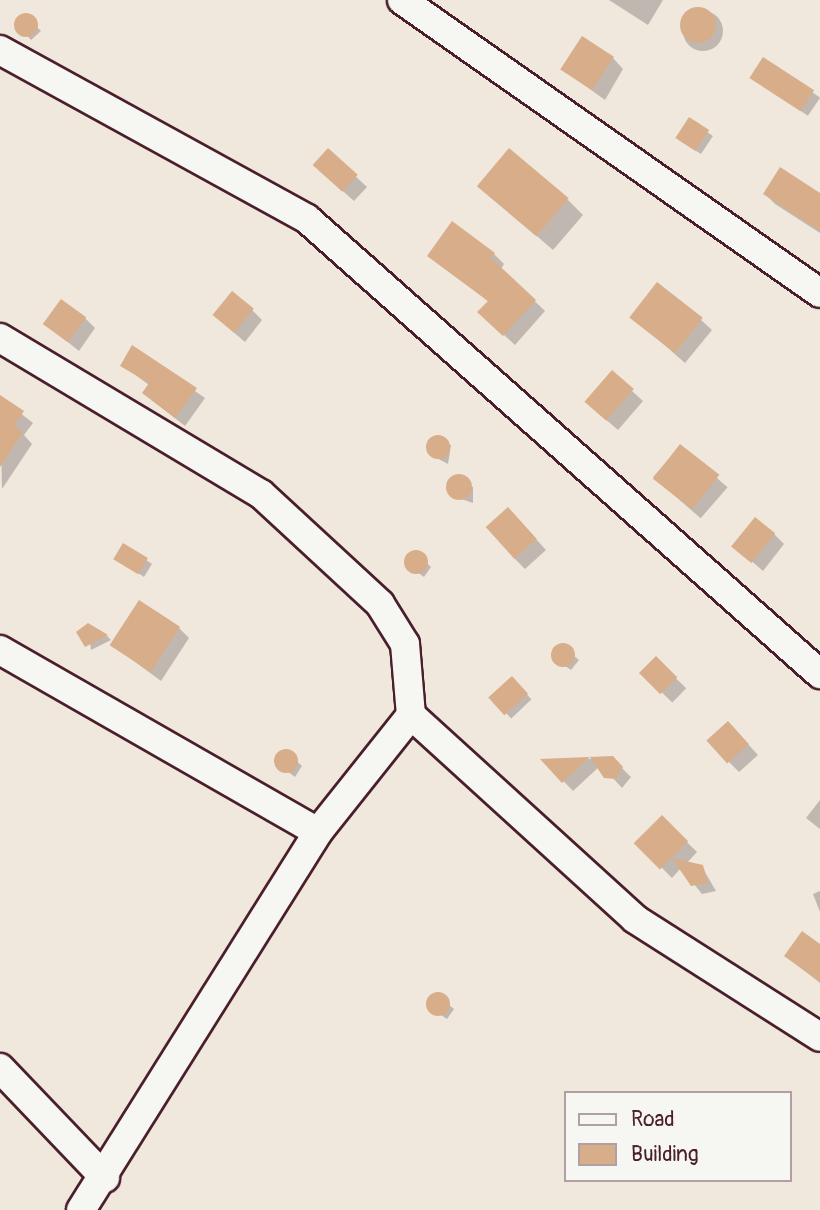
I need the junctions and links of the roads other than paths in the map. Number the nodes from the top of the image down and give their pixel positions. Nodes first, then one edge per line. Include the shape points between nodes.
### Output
1 (402, 0) edge
2 (0, 50) edge
3 (820, 293) edge
4 (0, 338) edge
5 (0, 650) edge
6 (820, 674) edge
7 (411, 715) junction
8 (318, 832) junction
9 (820, 1037) edge
10 (0, 1068) edge
11 (105, 1178) junction
12 (82, 1210) edge

1 - 3 street
2 - 6 street via 307,219
4 - 7 street via 261,495 301,531 380,604 405,644
5 - 8 street
7 - 8 street
7 - 9 street via 635,919
8 - 11 street
10 - 11 street
11 - 12 street

